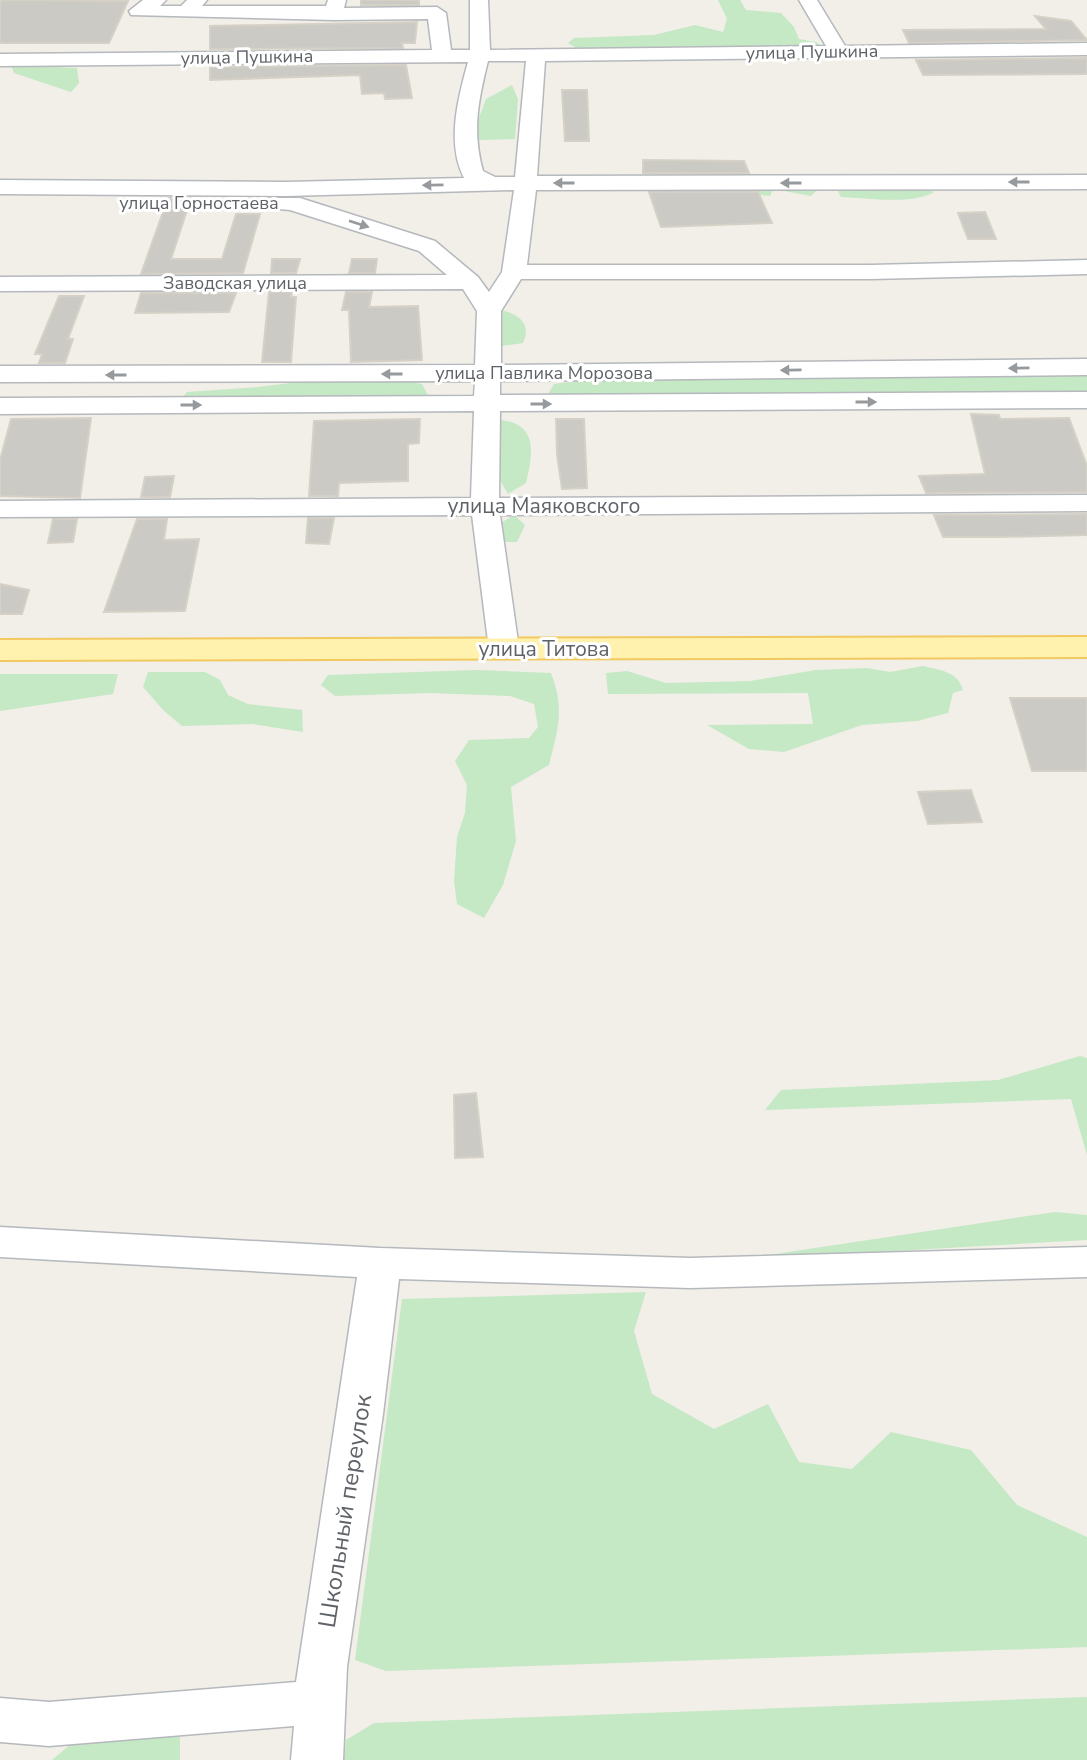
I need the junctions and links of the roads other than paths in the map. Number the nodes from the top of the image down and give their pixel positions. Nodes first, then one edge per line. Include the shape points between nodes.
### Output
1 (157, 0) edge
2 (479, 0) edge
3 (808, 0) edge
4 (192, 6) edge
5 (336, 6) edge
6 (1087, 49) edge
7 (839, 52) junction
8 (442, 55) junction
9 (480, 55) junction
10 (536, 55) junction
11 (0, 60) edge
12 (1087, 182) edge
13 (492, 184) junction
14 (0, 187) edge
15 (525, 192) junction
16 (289, 196) junction
17 (1087, 201) edge
18 (0, 203) edge
19 (1087, 267) edge
20 (514, 272) junction
21 (470, 282) junction
22 (0, 284) edge
23 (489, 311) junction
24 (1087, 367) edge
25 (488, 373) junction
26 (0, 374) edge
27 (153, 375) junction
28 (1087, 400) edge
29 (149, 405) junction
30 (488, 405) junction
31 (0, 406) edge
32 (1087, 503) edge
33 (485, 507) junction
34 (0, 509) edge
35 (1087, 647) edge
36 (504, 649) junction
37 (0, 650) edge
38 (0, 1242) edge
39 (380, 1263) junction
40 (1082, 1263) edge
41 (319, 1702) junction
42 (0, 1720) edge
43 (317, 1760) edge

1 - 4 street via 138,11
2 - 9 street
3 - 7 street
4 - 5 street
5 - 8 street via 437,13
6 - 7 street, улица Пушкина
7 - 10 street, улица Пушкина
8 - 9 street, улица Пушкина
8 - 11 street, улица Пушкина
9 - 10 street, улица Пушкина
9 - 13 street via 470,92 465,145 473,176
10 - 15 street
12 -> 15 street
13 - 15 street
13 -> 16 street
14 - 16 street, улица Горностаева
15 - 16 street via 427,205
15 - 17 street
15 - 20 street
16 - 18 street, улица Горностаева
16 -> 21 street, улица Горностаева via 427,246
19 - 20 street
20 - 23 street
21 - 22 street, Заводская улица
21 - 23 street, улица Горностаева
23 - 25 street
24 -> 25 street, улица Павлика Морозова
25 -> 27 street, улица Павлика Морозова
25 - 30 street
27 -> 26 street, улица Павлика Морозова
27 - 29 street
30 -> 28 street, улица Павлика Морозова
29 -> 30 street, улица Павлика Морозова
29 - 31 street, улица Павлика Морозова
30 - 33 street
32 - 33 street, улица Маяковского
33 - 34 street, улица Маяковского
33 - 36 street
35 - 36 main road, улица Титова
36 - 37 main road, улица Титова
38 - 39 street
39 - 40 street via 691,1273
39 - 41 street, Школьный переулок
41 - 42 street via 49,1724
41 - 43 street, Школьный переулок

